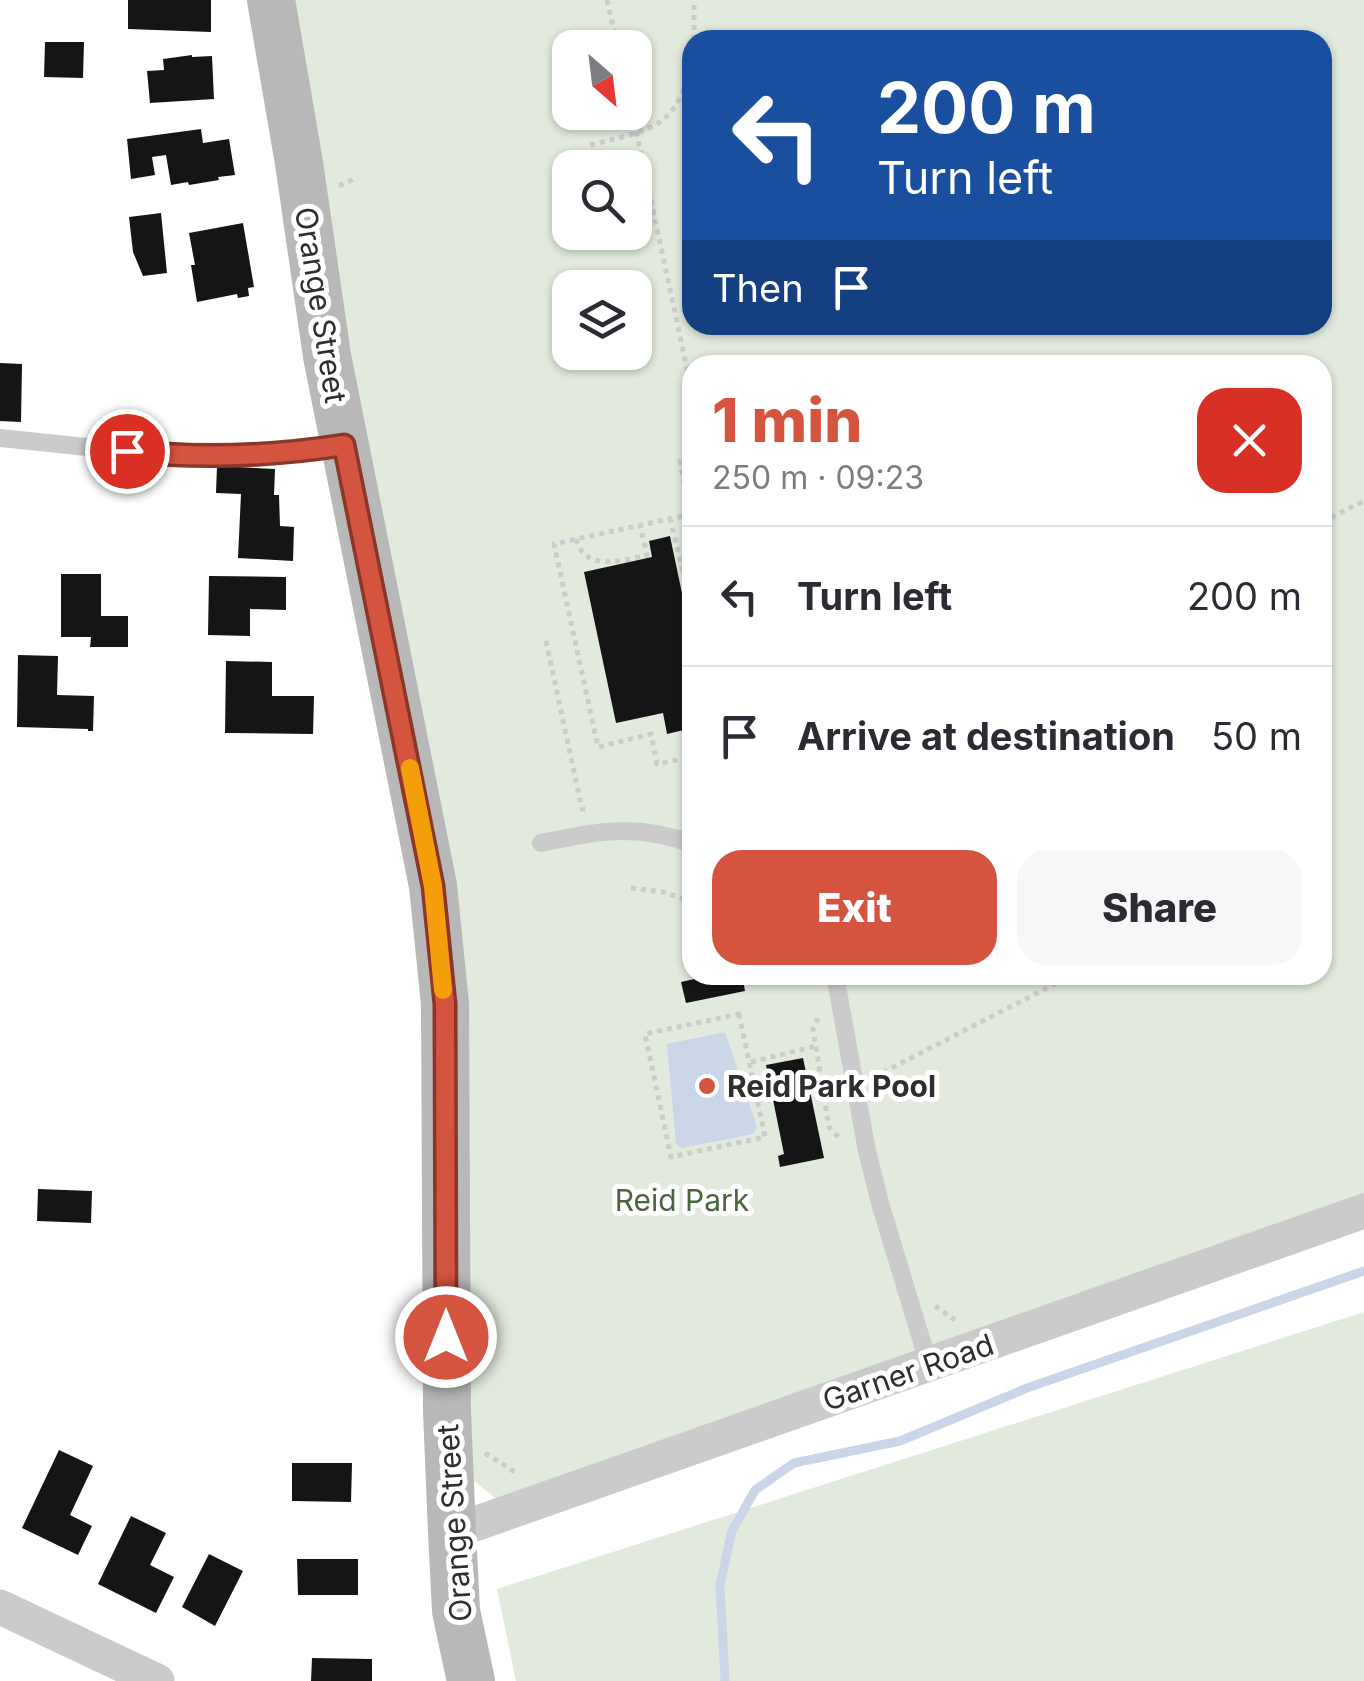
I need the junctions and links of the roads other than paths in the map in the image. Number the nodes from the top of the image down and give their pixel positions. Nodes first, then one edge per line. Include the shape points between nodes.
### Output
1 (271, 0) edge
2 (0, 438) edge
3 (344, 445) junction
4 (682, 841) edge
5 (541, 842) dead end
6 (837, 985) edge
7 (1364, 1211) edge
8 (929, 1365) junction
9 (452, 1532) junction
10 (0, 1607) edge
11 (157, 1681) edge
12 (471, 1681) edge

1 - 3 street, Orange Street
2 - 3 lane via 164,455
3 - 9 street, Orange Street via 430,868 445,1004
4 - 5 lane via 601,830
6 - 8 lane via 867,1151
7 - 8 street, Garner Road
8 - 9 street, Garner Road
9 - 12 street, Orange Street via 456,1610
10 - 11 street

